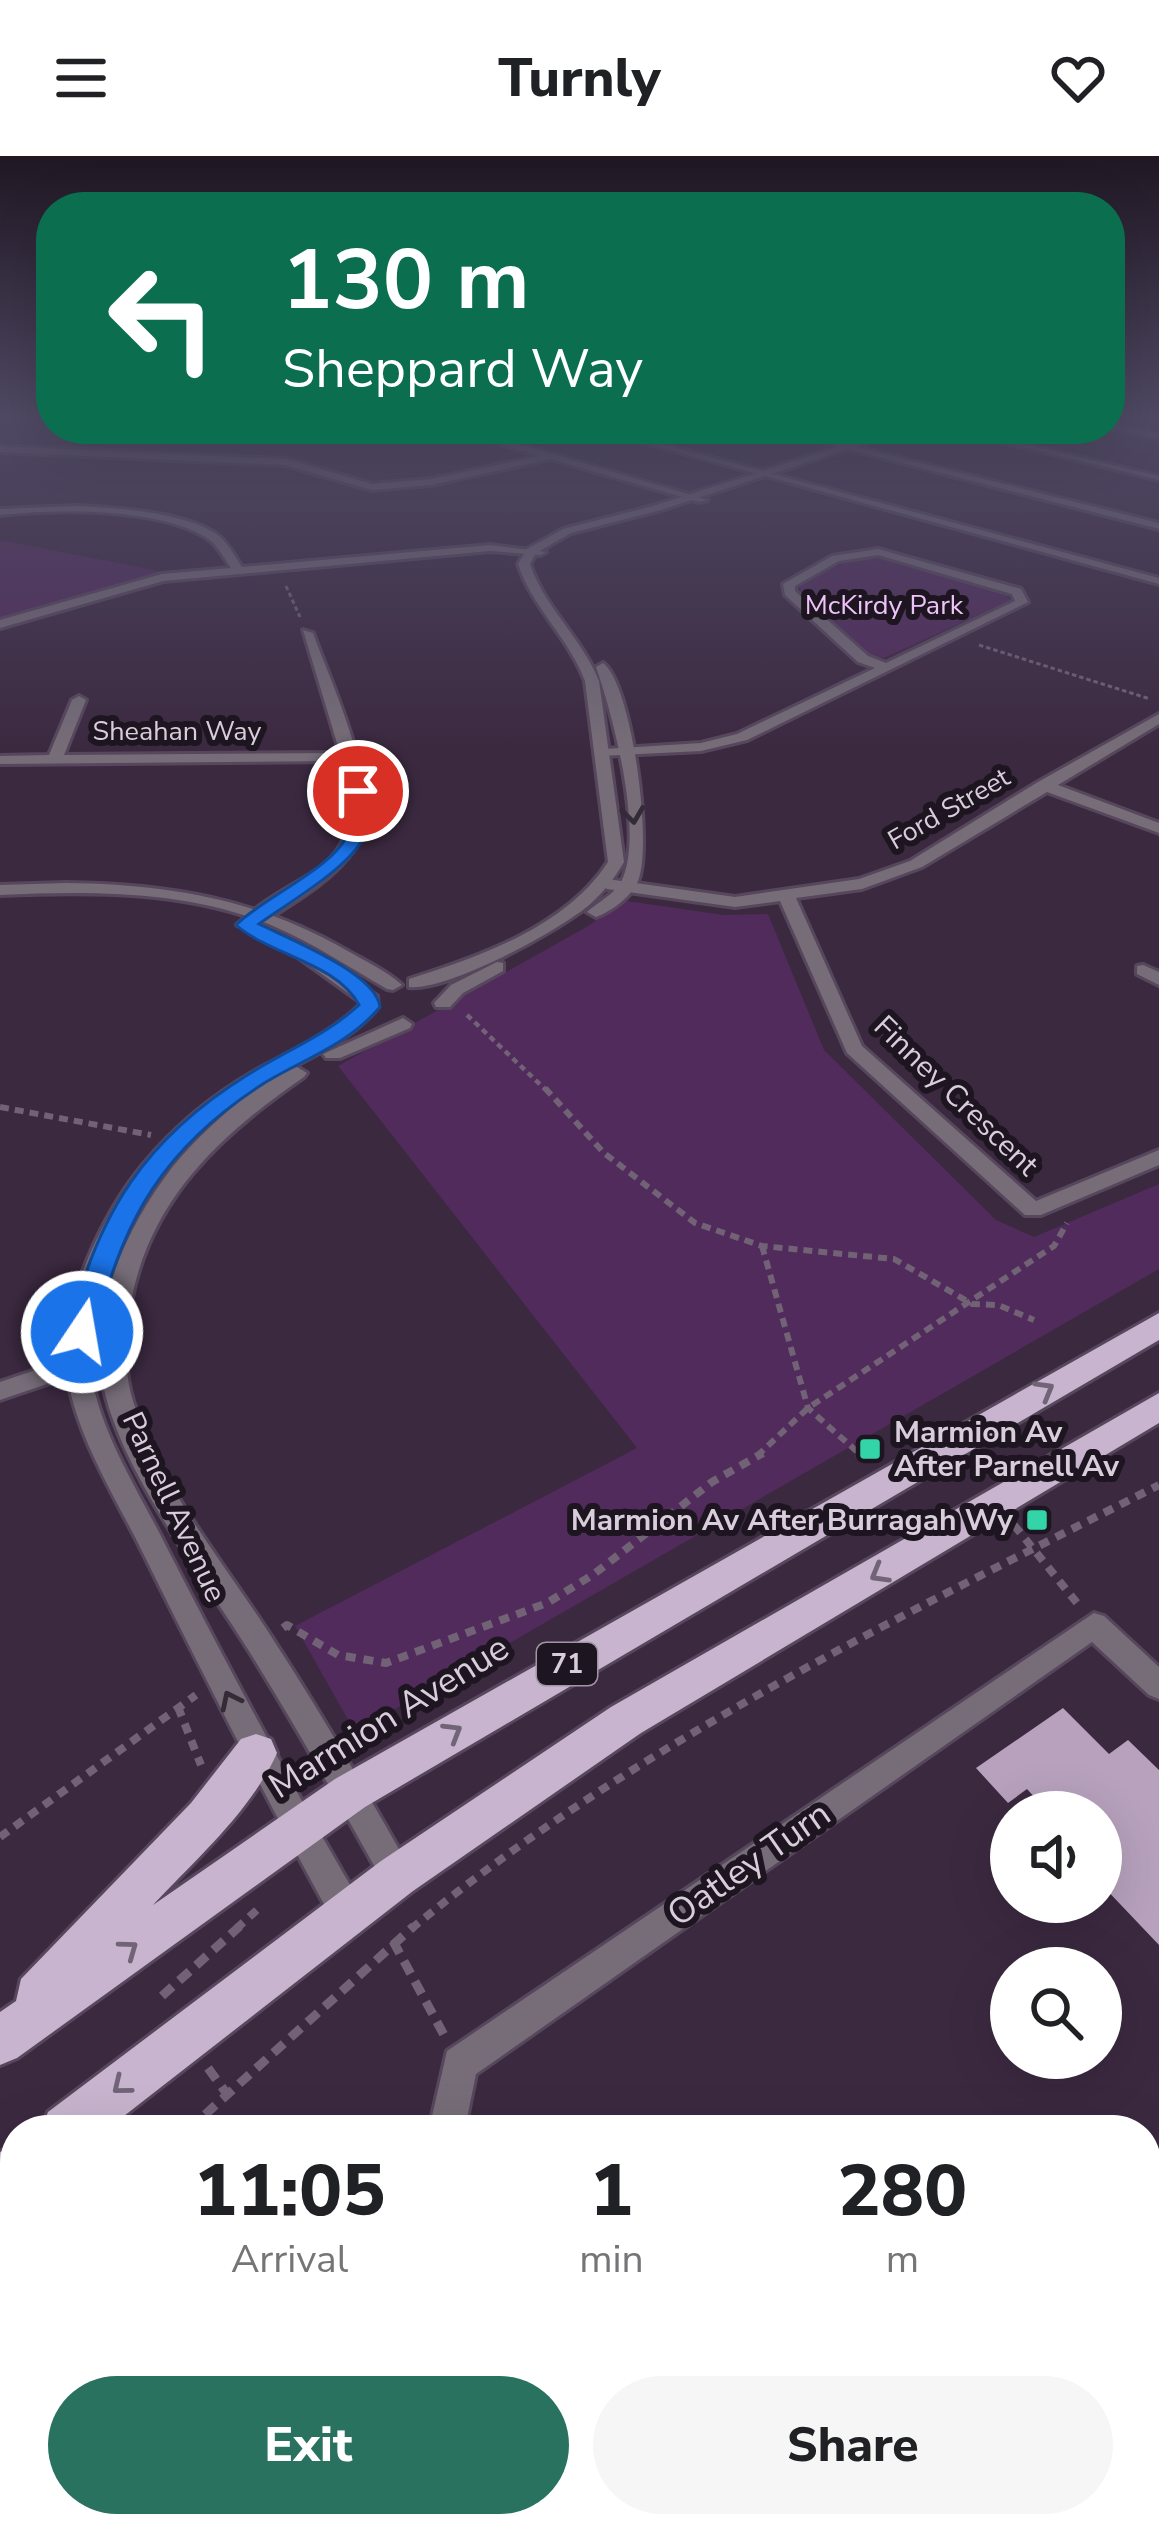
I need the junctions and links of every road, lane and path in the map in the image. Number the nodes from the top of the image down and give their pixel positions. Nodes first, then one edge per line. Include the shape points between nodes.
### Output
1 (194, 529) edge
2 (590, 529) edge
3 (967, 529) edge
4 (536, 552) junction
5 (277, 566) junction
6 (238, 570) junction
7 (1159, 581) edge
8 (0, 624) edge
9 (307, 633) joint
10 (954, 637) junction
11 (888, 668) junction
12 (79, 700) dead end
13 (1159, 702) edge
14 (1159, 718) edge
15 (605, 753) junction
16 (624, 753) junction
17 (346, 757) junction
18 (55, 759) junction
19 (0, 760) edge
20 (1043, 785) junction
21 (1159, 828) edge
22 (607, 884) junction
23 (627, 887) junction
24 (0, 890) edge
25 (787, 897) junction
26 (0, 900) edge
27 (253, 920) junction
28 (415, 983) junction
29 (393, 985) junction
30 (461, 987) junction
31 (370, 1003) junction
32 (442, 1003) junction
33 (403, 1024) junction
34 (0, 1106) edge
35 (178, 1140) junction
36 (1159, 1157) edge
37 (1061, 1198) junction
38 (762, 1246) junction
39 (972, 1304) junction
40 (1034, 1320) dead end
41 (1159, 1324) edge
42 (114, 1358) junction
43 (77, 1365) junction
44 (0, 1391) edge
45 (1159, 1406) edge
46 (808, 1408) junction
47 (888, 1480) junction
48 (1159, 1485) edge
49 (998, 1505) junction
50 (1036, 1551) junction
51 (1094, 1625) junction
52 (262, 1646) junction
53 (219, 1678) junction
54 (1159, 1686) edge
55 (178, 1708) junction
56 (256, 1753) junction
57 (202, 1768) dead end
58 (350, 1793) junction
59 (298, 1827) junction
60 (0, 1838) edge
61 (397, 1876) junction
62 (274, 1894) dead end
63 (347, 1912) junction
64 (393, 1943) junction
65 (162, 1996) dead end
66 (0, 2039) edge
67 (460, 2064) junction
68 (206, 2065) dead end
69 (227, 2094) junction
70 (85, 2115) edge
71 (204, 2115) edge
72 (450, 2115) edge

1 - 6 street via 213,535
2 - 4 street
3 - 7 lane
4 - 5 street via 490,548
4 - 15 street via 524,564 582,656
4 - 16 street via 607,678
5 - 6 street
5 - 9 path
6 - 8 street via 123,587
9 - 17 street
10 - 11 street
10 - 11 street via 1022,602 1017,592 878,552 836,558 789,584 863,659
10 - 13 path
11 - 16 street via 742,737
12 - 18 street
14 - 20 street, Ford Street
15 - 16 street
15 - 22 street via 616,845
16 -> 23 street via 637,858
17 - 18 street, Sheahan Way
17 - 27 street via 362,812 358,830 332,863
18 - 19 street, Sheahan Way
20 - 21 street
20 - 25 street, Ford Street via 916,864
22 - 23 street, Ford Street
22 - 28 street via 465,966
23 - 25 street, Ford Street via 735,902
23 - 30 street, Parnell Avenue via 574,927
24 - 27 street via 157,892
25 - 37 street, Finney Crescent via 854,1049 1033,1210
26 - 27 street via 127,900
27 - 29 street
27 - 31 street
28 - 29 street
28 - 32 street via 438,992
29 - 31 street
30 - 32 street, Parnell Avenue
30 - 38 path via 482,1000 465,1013 604,1153 695,1223
31 - 33 street via 380,1019
31 - 35 street via 337,1036 259,1077
32 - 33 street, Parnell Avenue via 425,1020
33 - 42 street, Parnell Avenue via 303,1069 240,1111 184,1163 128,1262
34 - 35 path
35 - 43 street via 139,1184 98,1265
36 - 37 street, Finney Crescent
37 - 39 path via 1068,1221 1054,1246
38 - 39 path via 894,1259
38 - 46 path
39 - 40 path
39 - 46 path
47 -> 41 highway, Marmion Avenue / 71
42 - 43 street
42 - 52 street, Parnell Avenue via 129,1422
43 - 44 street
43 - 53 street, Parnell Avenue via 116,1466
45 - 49 highway
46 - 47 path
46 - 52 path via 767,1451 547,1603 386,1663 338,1655 287,1624
58 -> 47 highway, Marmion Avenue / 71
48 - 50 path
49 - 50 path
49 -> 61 highway via 626,1720
50 - 51 path
50 - 64 path via 846,1644 638,1767 472,1878
51 - 54 street
51 - 67 street, Oatley Turn
52 - 58 street, Parnell Avenue
53 - 55 path
56 -> 53 street, Parnell Avenue
55 - 57 path
55 - 60 path
56 - 59 street, Parnell Avenue
56 - 66 highway
58 - 59 highway, Marmion Avenue / 71
58 - 61 street, Parnell Avenue
59 - 63 street, Parnell Avenue
66 -> 59 highway, Marmion Avenue / 71
61 - 63 highway
61 - 64 path
62 - 65 path
63 -> 70 highway
64 - 67 path
64 - 69 path
67 - 72 street
68 - 69 path
69 - 71 path

